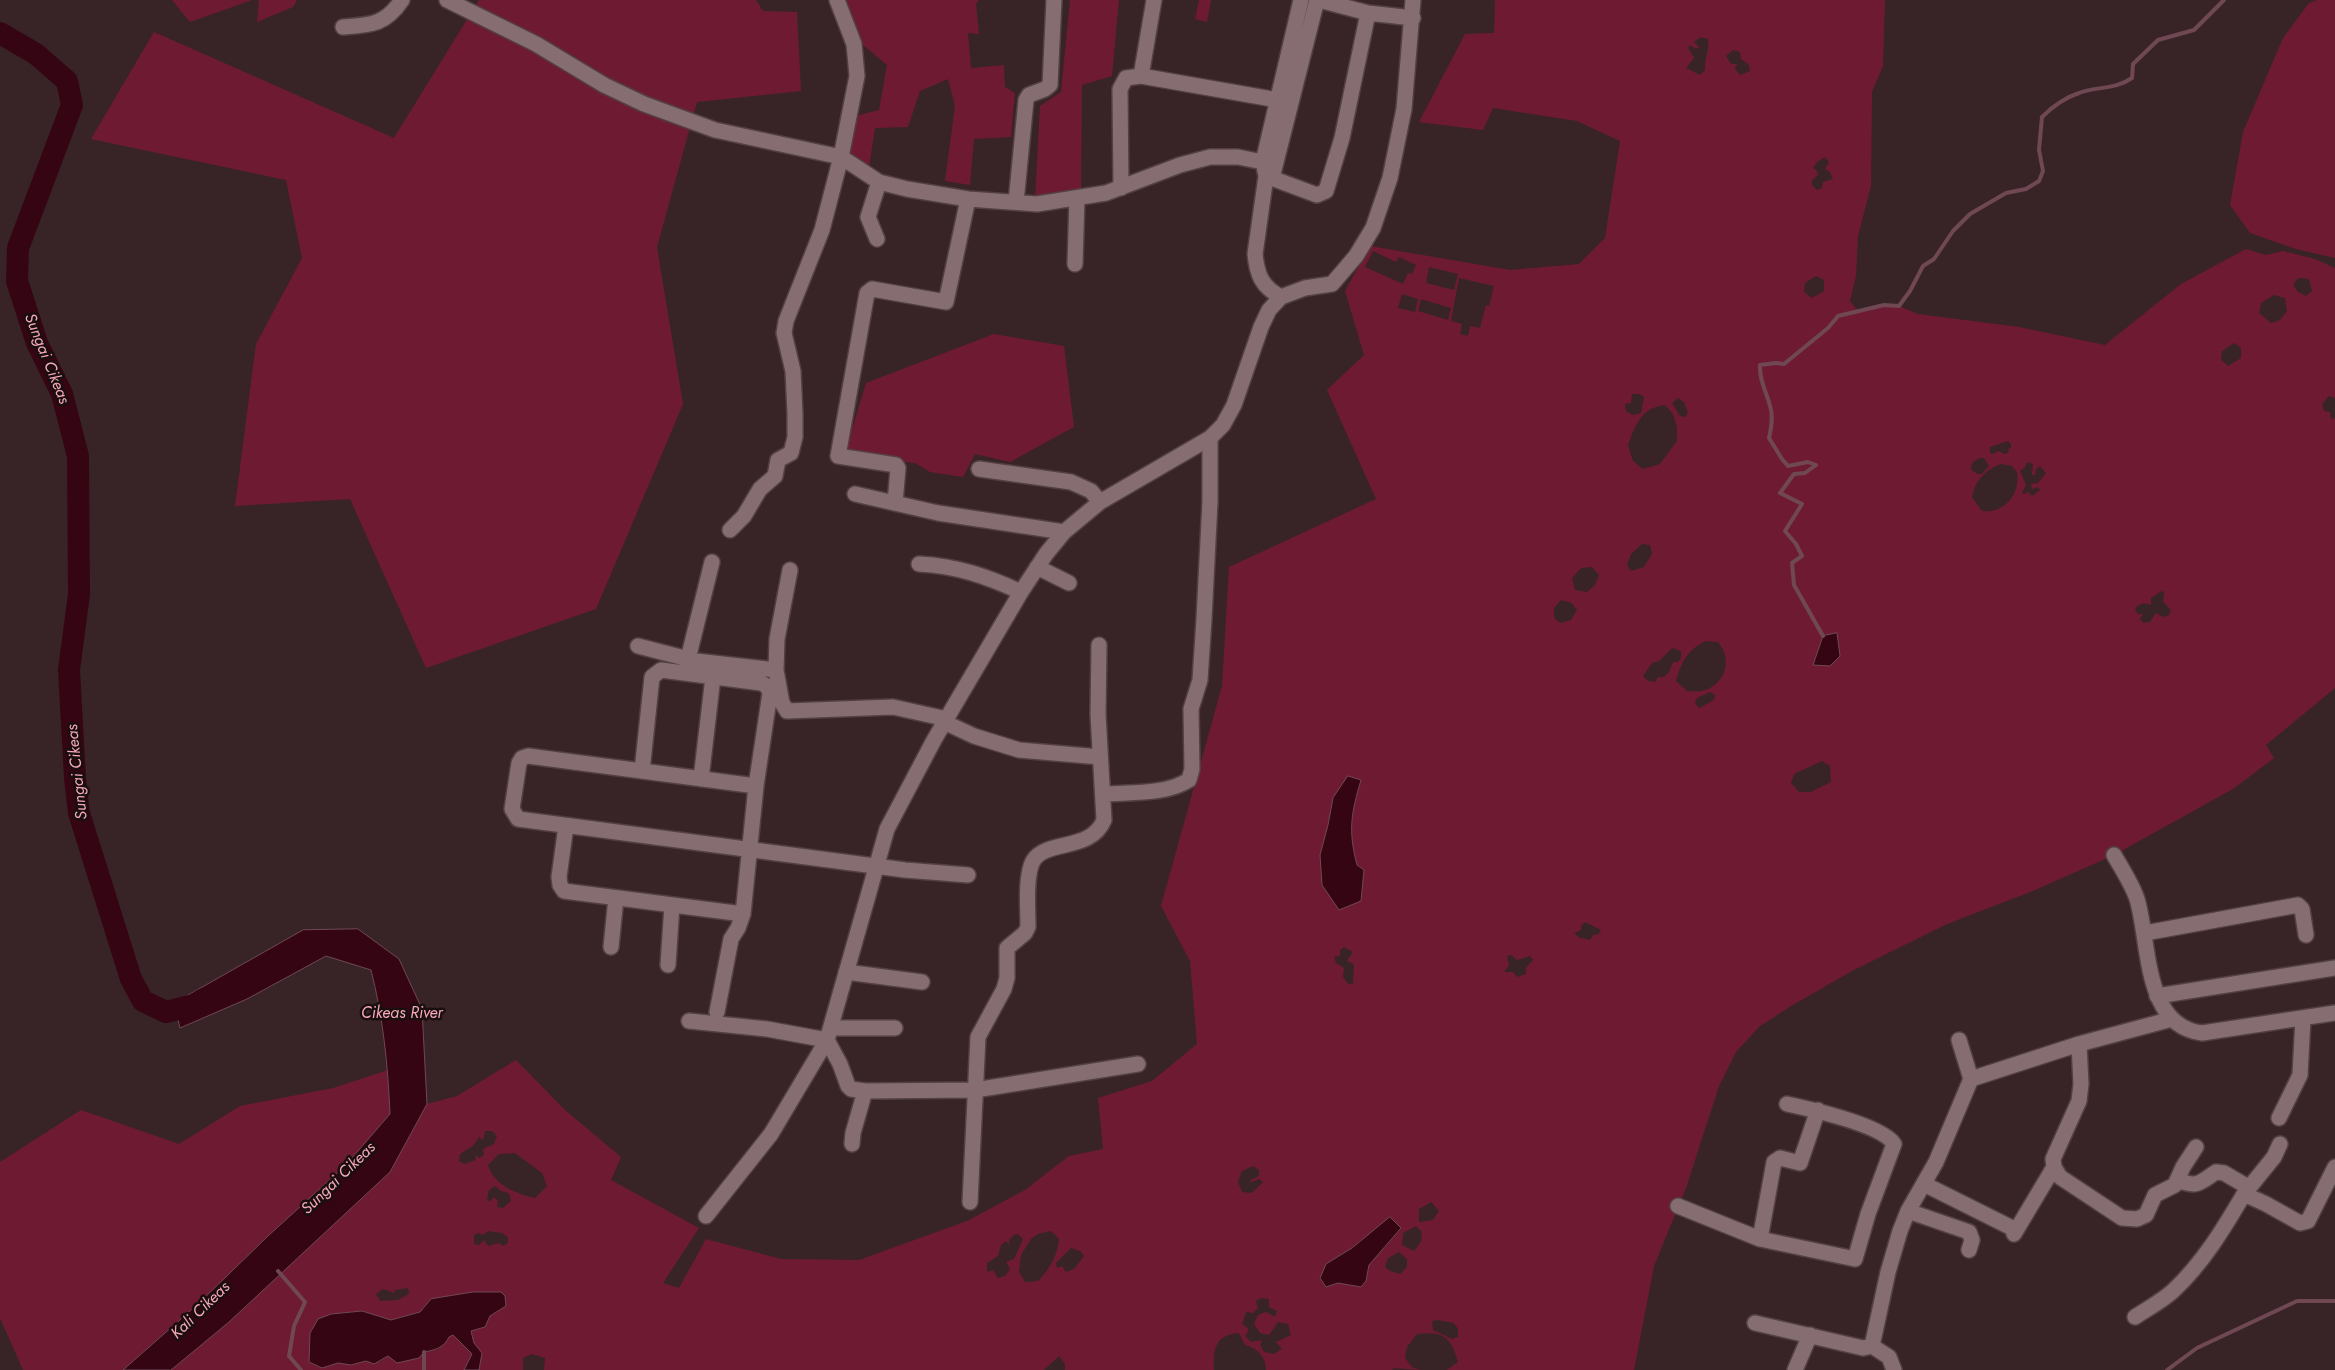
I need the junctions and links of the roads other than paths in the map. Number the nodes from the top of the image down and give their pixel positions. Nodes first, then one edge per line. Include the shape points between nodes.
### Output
1 (402, 0) edge
2 (447, 0) edge
3 (837, 0) edge
4 (1054, 0) edge
5 (1154, 0) edge
6 (1301, 0) edge
7 (1318, 0) edge
8 (1413, 0) edge
9 (1368, 13) junction
10 (1413, 18) junction
11 (343, 27) dead end
12 (1141, 76) junction
13 (1278, 100) junction
14 (841, 157) junction
15 (1267, 172) junction
16 (879, 182) junction
17 (1121, 188) junction
18 (1076, 198) junction
19 (968, 200) junction
20 (1016, 202) junction
21 (877, 239) dead end
22 (1075, 264) dead end
23 (1281, 297) junction
24 (1210, 438) junction
25 (979, 469) dead end
26 (855, 494) dead end
27 (1100, 502) junction
28 (895, 503) junction
29 (730, 530) dead end
30 (1064, 532) junction
31 (712, 562) dead end
32 (919, 564) dead end
33 (1036, 567) junction
34 (790, 570) dead end
35 (1069, 583) dead end
36 (1021, 592) junction
37 (1099, 645) dead end
38 (638, 646) dead end
39 (688, 659) junction
40 (776, 670) junction
41 (713, 677) junction
42 (946, 721) junction
43 (1100, 757) junction
44 (642, 771) junction
45 (701, 779) junction
46 (756, 786) junction
47 (1104, 794) junction
48 (566, 826) junction
49 (750, 850) junction
50 (2114, 855) dead end
51 (877, 866) junction
52 (968, 875) dead end
53 (616, 898) junction
54 (672, 905) junction
55 (743, 914) junction
56 (2145, 933) junction
57 (2306, 935) dead end
58 (611, 947) dead end
59 (668, 965) dead end
60 (2335, 968) edge
61 (846, 972) junction
62 (922, 982) dead end
63 (2157, 996) junction
64 (717, 1012) dead end
65 (2335, 1013) edge
66 (2172, 1019) junction
67 (2303, 1019) junction
68 (689, 1022) dead end
69 (895, 1028) dead end
70 (829, 1034) junction
71 (1959, 1040) dead end
72 (2079, 1044) junction
73 (1138, 1064) dead end
74 (1971, 1079) junction
75 (976, 1090) junction
76 (865, 1091) junction
77 (1787, 1104) dead end
78 (1818, 1110) junction
79 (2279, 1118) dead end
80 (852, 1144) dead end
81 (2280, 1144) dead end
82 (2196, 1147) dead end
83 (2054, 1167) junction
84 (2335, 1167) edge
85 (2177, 1180) junction
86 (1924, 1184) junction
87 (2246, 1190) junction
88 (970, 1202) dead end
89 (1678, 1206) dead end
90 (1908, 1211) junction
91 (706, 1216) dead end
92 (1760, 1238) junction
93 (1969, 1250) dead end
94 (2135, 1318) dead end
95 (1755, 1323) dead end
96 (1810, 1335) junction
97 (1872, 1346) junction
98 (1796, 1370) edge
99 (1894, 1370) edge

1 - 11 street via 386,18 373,25
2 - 14 street via 536,44 604,85 660,111 715,130
3 - 14 street via 854,44 857,76
4 - 20 street via 1050,85 1029,95 1026,100
5 - 12 street
6 - 13 street
7 - 9 street
7 - 15 street
8 - 10 street
9 - 10 street
9 - 15 street via 1342,138 1327,189 1317,195
10 - 23 street via 1398,145 1372,228 1356,256 1332,284 1305,288
12 - 13 street
12 - 17 street via 1126,78 1120,89
13 - 15 street
14 - 16 street
14 - 29 street via 822,230 784,333 793,372 795,437 792,452 779,457 775,476 760,489 744,516
15 - 17 street via 1238,157 1210,158 1180,165
15 - 23 street via 1256,266 1261,282
16 - 19 street
16 - 21 street via 868,217
17 - 18 street
18 - 20 street via 1037,204
18 - 22 street
19 - 20 street
19 - 28 street via 946,302 872,289 867,293 838,456 896,465
23 - 24 street via 1260,327 1234,405 1223,425
24 - 27 street
24 - 47 street via 1204,619 1200,680 1191,709 1192,769 1189,780 1166,790
25 - 27 street via 1071,482 1091,491
26 - 28 street
27 - 30 street
28 - 30 street via 938,513
30 - 33 street
31 - 39 street
32 - 36 street via 983,575
33 - 35 street
33 - 36 street
34 - 40 street via 780,614
36 - 42 street
37 - 43 street
38 - 39 street
39 - 40 street
40 - 42 street via 782,703 787,711 893,707
41 - 44 street via 661,670 652,677
41 - 45 street
41 - 46 street via 767,686 770,694
42 - 43 street via 974,736 1018,750
42 - 51 street via 887,829
43 - 47 street
44 - 45 street
44 - 48 street via 528,756 522,758 512,809 514,815 518,820
45 - 46 street
46 - 49 street
47 - 75 street via 1101,828 1083,840 1041,853 1033,862 1028,889 1028,927 1007,948 1004,990 979,1033
48 - 49 street
48 - 53 street via 559,877 561,889
49 - 51 street
49 - 55 street
50 - 56 street via 2136,898
51 - 52 street
51 - 61 street
53 - 54 street
53 - 58 street
54 - 55 street
54 - 59 street
55 - 64 street via 730,939
56 - 57 street via 2298,905 2302,909
56 - 63 street via 2148,964
60 - 63 street
61 - 62 street
61 - 70 street
63 - 66 street
65 - 67 street
66 - 67 street via 2183,1028 2202,1033
66 - 72 street
67 - 79 street via 2300,1075
68 - 70 street
69 - 70 street
70 - 76 street via 848,1086
70 - 91 street via 772,1134
71 - 74 street
72 - 74 street
72 - 83 street via 2079,1101 2055,1153
73 - 75 street
74 - 86 street via 1946,1141
75 - 76 street
75 - 88 street
76 - 80 street
77 - 78 street
78 - 92 street via 1800,1163 1780,1158 1774,1162
78 - 92 street via 1864,1126 1889,1138 1894,1144 1855,1259
81 - 87 street via 2274,1157
82 - 85 street
83 - 85 street via 2060,1177 2122,1218 2137,1219 2146,1215 2154,1195 2171,1187
83 - 86 street via 2015,1232
84 - 87 street via 2305,1223
85 - 87 street via 2192,1186 2216,1172 2224,1173
86 - 90 street
87 - 94 street via 2216,1242 2182,1282
89 - 92 street
90 - 93 street via 1969,1232 1972,1240
90 - 97 street via 1894,1250
95 - 96 street
96 - 97 street via 1863,1348
96 - 98 street
97 - 99 street via 1889,1356

